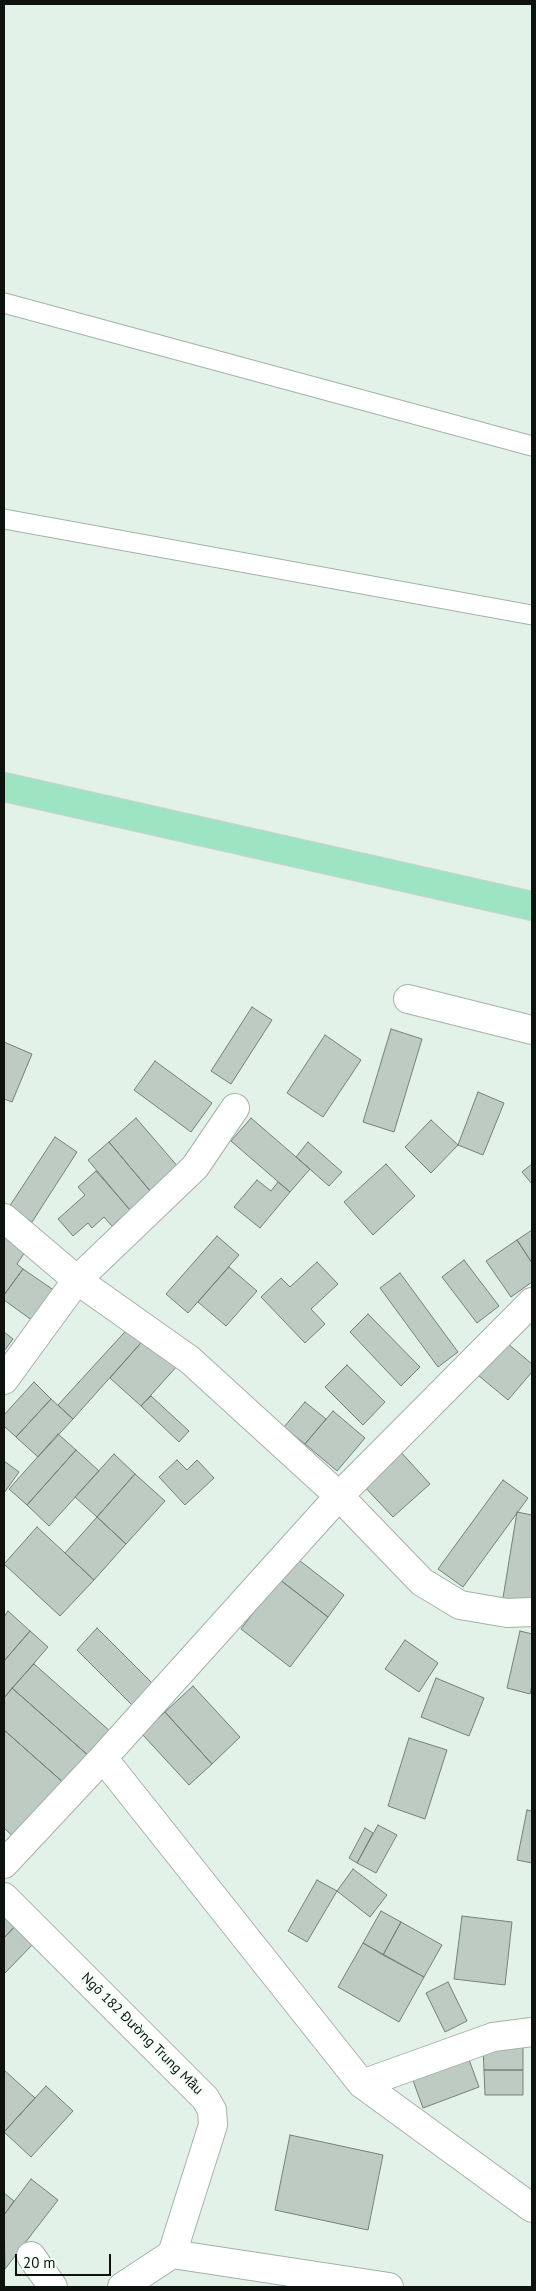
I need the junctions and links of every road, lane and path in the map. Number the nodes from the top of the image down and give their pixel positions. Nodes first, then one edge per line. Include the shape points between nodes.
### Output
1 (4, 303) edge
2 (532, 446) edge
3 (4, 519) edge
4 (532, 616) edge
5 (4, 787) edge
6 (532, 906) edge
7 (408, 999) dead end
8 (532, 1030) edge
9 (235, 1108) dead end
10 (4, 1218) edge
11 (77, 1280) junction
12 (532, 1302) edge
13 (4, 1380) edge
14 (339, 1496) junction
15 (532, 1612) edge
16 (103, 1758) junction
17 (4, 1864) edge
18 (4, 1897) edge
19 (532, 2032) edge
20 (362, 2084) junction
21 (532, 2208) edge
22 (172, 2254) junction
23 (31, 2256) dead end
24 (53, 2287) edge
25 (122, 2287) edge
26 (389, 2287) edge

1 - 2 lane
3 - 4 lane
5 - 6 main road
7 - 8 street
9 - 11 street via 195,1167
10 - 11 street
11 - 13 street
11 - 14 street via 190,1360
12 - 14 street
14 - 15 street via 422,1582 460,1605 507,1613
14 - 16 street
16 - 17 street
16 - 20 street
18 - 22 street, Ngõ 182 Đường Trung Mầu via 206,2098 212,2110 213,2125
19 - 20 street via 493,2037
20 - 21 street
22 - 25 street
22 - 26 street
23 - 24 street

